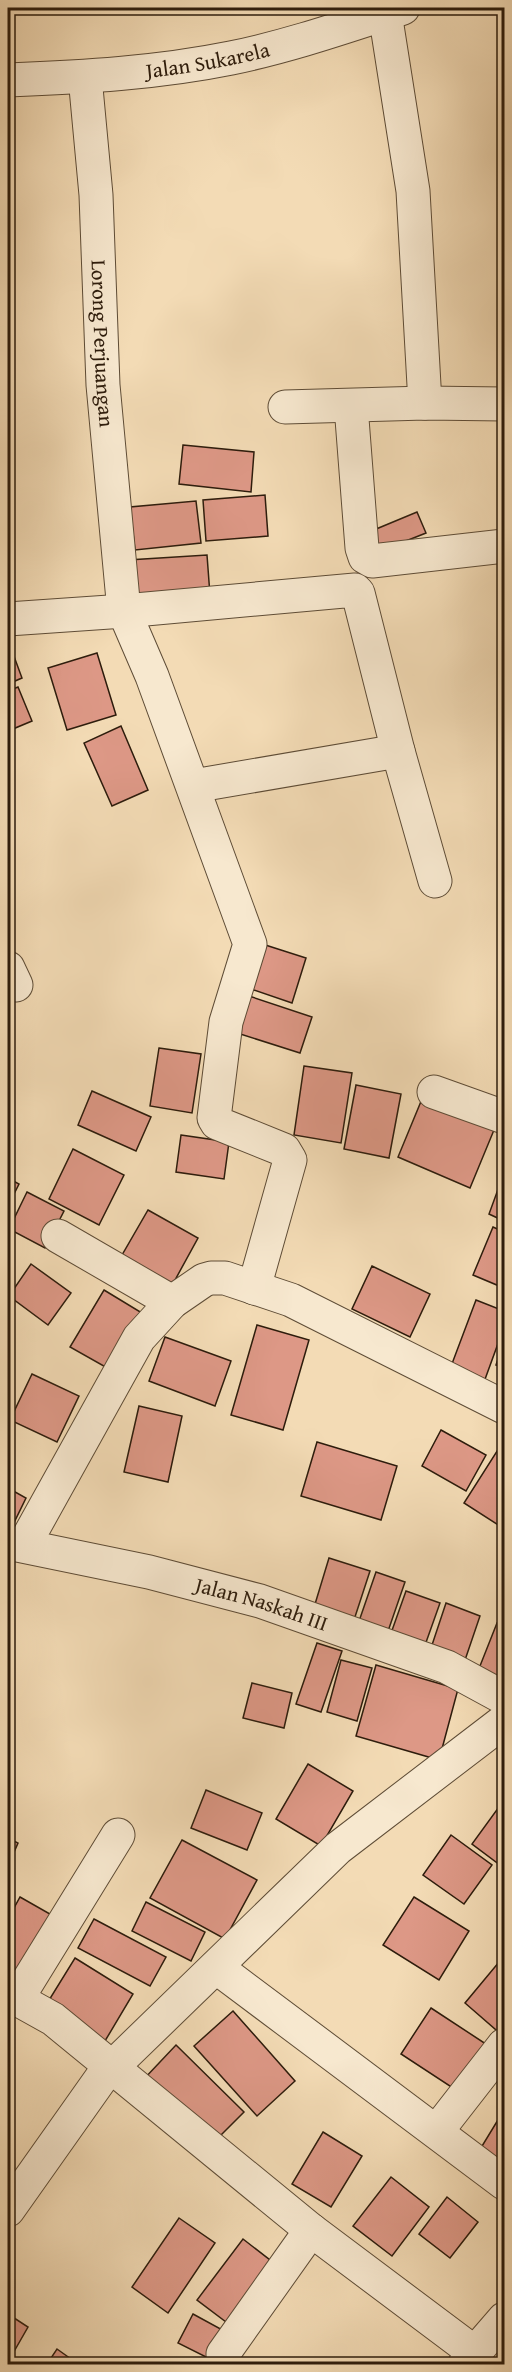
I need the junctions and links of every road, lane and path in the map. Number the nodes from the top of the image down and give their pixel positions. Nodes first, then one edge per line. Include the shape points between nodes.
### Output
1 (394, 10) edge
2 (85, 76) junction
3 (8, 80) edge
4 (425, 403) junction
5 (504, 404) edge
6 (351, 406) junction
7 (285, 407) dead end
8 (504, 546) edge
9 (133, 610) junction
10 (8, 619) edge
11 (398, 750) junction
12 (205, 784) junction
13 (435, 881) dead end
14 (249, 908) dead end
15 (434, 1092) dead end
16 (504, 1117) edge
17 (58, 1236) dead end
18 (254, 1288) junction
19 (172, 1302) junction
20 (504, 1407) edge
21 (16, 1544) edge
22 (504, 1698) edge
23 (504, 1721) edge
24 (118, 1835) dead end
25 (216, 1967) junction
26 (12, 1996) edge
27 (504, 2045) edge
28 (112, 2068) junction
29 (437, 2131) junction
30 (504, 2183) edge
31 (8, 2210) edge
32 (311, 2230) junction
33 (504, 2319) edge
34 (224, 2354) dead end
35 (470, 2359) edge

1 - 2 street, Jalan Sukarela via 233,58
1 - 4 street via 413,191
2 - 3 street, Jalan Sukarela
2 - 9 street, Lorong Perjuangan via 96,195 104,385
4 - 5 street
4 - 6 street
6 - 7 street
6 - 8 street via 365,556 372,561
9 - 10 street
9 - 11 street via 355,590
9 - 12 street
9 - 18 street via 152,676 250,944 226,1022 214,1113 217,1123 284,1150 290,1160
11 - 12 street
11 - 13 street
12 - 14 street
15 - 16 street
17 - 19 street
18 - 19 street via 225,1278 211,1278
18 - 20 street via 291,1299
19 - 21 street via 139,1338
21 - 22 street, Jalan Naskah III via 260,1601 447,1667
23 - 25 street via 338,1848
24 - 26 street
25 - 28 street
25 - 29 street
26 - 28 street via 52,2019
27 - 29 street
28 - 31 street via 94,2086
28 - 32 street
29 - 30 street
32 - 34 street
32 - 35 street
33 - 35 street

